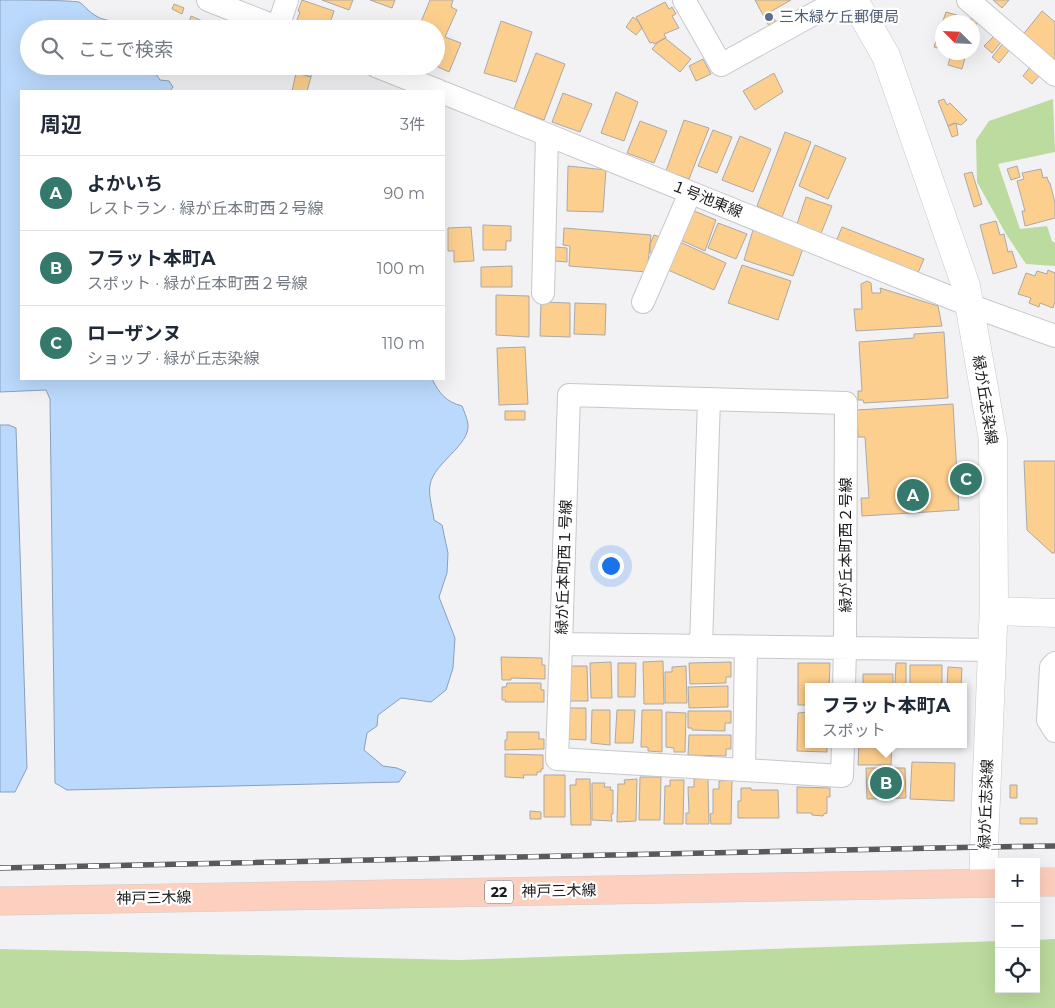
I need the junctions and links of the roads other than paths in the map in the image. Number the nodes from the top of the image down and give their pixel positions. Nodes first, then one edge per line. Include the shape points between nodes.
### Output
1 (208, 0) edge
2 (287, 0) edge
3 (684, 0) edge
4 (839, 0) edge
5 (854, 0) edge
6 (968, 0) edge
7 (259, 20) edge
8 (282, 20) edge
9 (399, 75) edge
10 (1055, 76) edge
11 (436, 90) edge
12 (445, 93) edge
13 (547, 135) junction
14 (690, 193) junction
15 (543, 293) dead end
16 (643, 302) dead end
17 (970, 305) junction
18 (1053, 331) edge
19 (709, 399) junction
20 (846, 403) joint
21 (994, 611) junction
22 (1055, 613) edge
23 (561, 644) junction
24 (701, 646) junction
25 (746, 647) junction
26 (845, 648) junction
27 (993, 650) junction
28 (1055, 663) edge
29 (844, 683) edge
30 (1055, 731) edge
31 (843, 748) edge
32 (744, 770) junction
33 (1040, 882) edge
34 (1055, 882) edge
35 (991, 883) edge
36 (0, 901) edge

1 - 7 street
2 - 8 street
3 - 4 street via 721,65
5 - 17 street, 緑が丘志染線 via 886,56
6 - 10 street
9 - 11 street
12 - 13 street, １号池東線
13 - 14 street, １号池東線
13 - 15 street
14 - 16 street
14 - 17 street, １号池東線
17 - 18 street, １号池東線
17 - 21 street, 緑が丘志染線 via 993,440
19 - 20 street, 緑が丘本町西１号線
19 - 23 street, 緑が丘本町西１号線 via 569,395
19 - 24 street
20 - 26 street, 緑が丘本町西２号線
21 - 22 street
21 - 27 street, 緑が丘志染線
23 - 24 street, 緑が丘本町西１号線
23 - 32 street via 557,759
24 - 25 street, 緑が丘本町西１号線
25 - 26 street, 緑が丘本町西１号線
25 - 32 street
26 - 27 street, 緑が丘本町西１号線
26 - 29 street, 緑が丘本町西２号線
27 - 35 street, 緑が丘志染線 via 984,847
28 - 30 street via 1051,667 1048,720
31 - 32 street via 842,776
33 - 34 main road
35 - 36 main road, 神戸三木線 / 22

